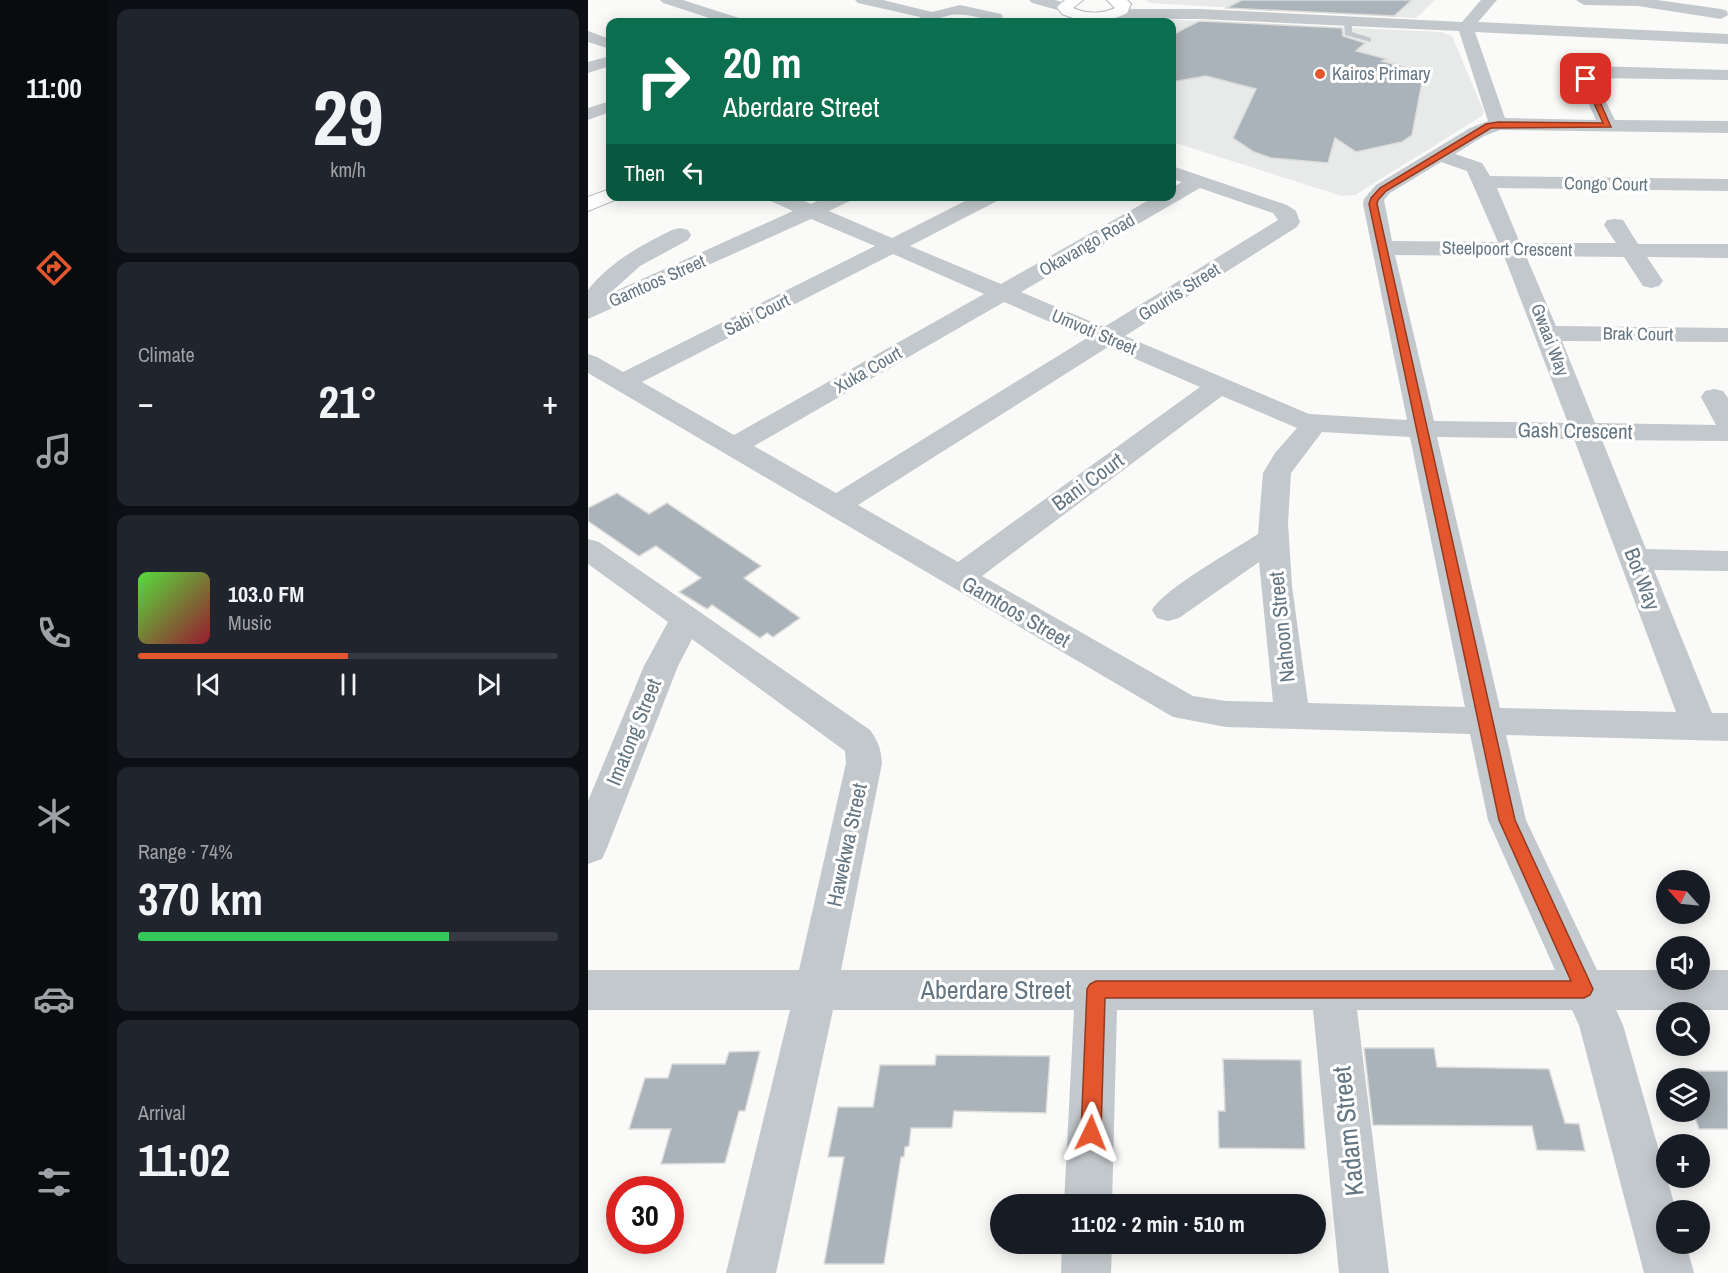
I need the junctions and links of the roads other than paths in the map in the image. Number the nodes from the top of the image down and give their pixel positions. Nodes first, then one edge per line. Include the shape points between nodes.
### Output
1 (668, 0) edge
2 (863, 0) edge
3 (1037, 0) edge
4 (1489, 0) edge
5 (1584, 0) edge
6 (1631, 1) edge
7 (722, 3) dead end
8 (1117, 4) edge
9 (1725, 8) edge
10 (699, 10) junction
11 (1065, 12) edge
12 (995, 17) dead end
13 (721, 18) edge
14 (927, 18) edge
15 (937, 18) edge
16 (1348, 21) junction
17 (1467, 26) junction
18 (588, 36) edge
19 (1728, 38) edge
20 (1368, 40) dead end
21 (606, 43) edge
22 (606, 62) edge
23 (588, 68) edge
24 (1728, 75) edge
25 (606, 107) edge
26 (588, 114) edge
27 (1498, 124) junction
28 (1561, 125) junction
29 (1608, 125) junction
30 (1652, 126) junction
31 (1728, 127) edge
32 (1572, 143) dead end
33 (1664, 143) dead end
34 (1440, 155) junction
35 (1176, 173) edge
36 (1198, 181) junction
37 (1484, 182) junction
38 (1728, 185) edge
39 (1176, 194) edge
40 (606, 197) edge
41 (786, 201) edge
42 (834, 201) edge
43 (982, 201) edge
44 (1163, 201) edge
45 (588, 205) edge
46 (811, 212) junction
47 (1615, 225) dead end
48 (893, 246) junction
49 (1382, 248) junction
50 (1513, 248) junction
51 (1631, 250) junction
52 (1728, 251) edge
53 (715, 254) junction
54 (1651, 281) dead end
55 (1002, 293) junction
56 (593, 310) edge
57 (1547, 333) junction
58 (1728, 335) edge
59 (1105, 337) junction
60 (588, 362) edge
61 (621, 383) junction
62 (1218, 386) junction
63 (1714, 397) dead end
64 (1728, 422) edge
65 (1315, 423) junction
66 (1422, 429) junction
67 (1586, 432) junction
68 (1728, 433) edge
69 (733, 447) junction
70 (835, 507) junction
71 (1274, 538) junction
72 (588, 549) edge
73 (1634, 559) junction
74 (1728, 561) edge
75 (958, 578) junction
76 (1168, 610) dead end
77 (686, 619) junction
78 (1292, 716) junction
79 (1485, 721) junction
80 (1714, 727) edge
81 (588, 848) edge
82 (1096, 989) junction
83 (1584, 989) junction
84 (588, 990) edge
85 (816, 990) junction
86 (1333, 990) junction
87 (1728, 990) edge
88 (1088, 1194) edge
89 (1087, 1254) edge
90 (751, 1273) edge
91 (1086, 1273) edge
92 (1364, 1273) edge
93 (1669, 1273) edge

1 - 10 street
2 - 14 street via 925,14
3 - 11 street
4 - 17 street
5 - 6 street
6 - 9 street
7 - 10 street
8 - 11 street via 1093,16
8 - 16 street via 1199,14
9 - 19 street via 1719,27
10 - 13 street
12 - 15 street via 960,9
16 - 17 street
16 - 20 lane via 1348,33
17 - 19 street
17 - 27 street via 1469,43
18 - 21 street
22 - 23 street
24 - 29 street via 1594,71 1586,79
25 - 26 street
27 - 28 street
27 - 34 street via 1476,132
28 - 29 street
28 - 32 street
29 - 30 street
30 - 31 street
30 - 33 street
34 - 37 street via 1475,167
34 - 49 street via 1383,189 1374,199
35 - 36 street, Gourits Street
36 - 39 street, Okavango Road
36 - 59 street, Gourits Street via 1280,209 1289,222
37 - 38 street, Congo Court
37 - 50 street, Gwaai Way
40 - 45 street
41 - 46 street, Umvoti Street
42 - 46 street, Gamtoos Street
43 - 48 street, Sabi Court
44 - 55 street, Okavango Road
46 - 48 street, Umvoti Street
46 - 53 street, Gamtoos Street
47 - 51 street
48 - 55 street, Umvoti Street
48 - 61 street, Sabi Court
49 - 50 street, Steelpoort Crescent
49 - 66 street
50 - 51 street, Steelpoort Crescent
50 - 57 street, Gwaai Way
51 - 52 street, Steelpoort Crescent
51 - 54 street
53 - 56 street, Gamtoos Street
53 - 56 street, Gamtoos Street via 673,232 599,290 593,299
55 - 59 street, Umvoti Street
55 - 69 street, Xuka Court
57 - 58 street, Brak Court
57 - 67 street, Gwaai Way
59 - 62 street, Umvoti Street
59 - 70 street, Gourits Street
60 - 61 street, Gamtoos Street
61 - 69 street, Gamtoos Street
62 - 65 street, Umvoti Street
62 - 75 street, Bani Court
63 - 64 street
65 - 66 street, Umvoti Street
65 - 71 street, Nahoon Street via 1277,473
66 - 67 street, Gash Crescent
66 - 79 street
67 - 68 street, Gash Crescent
67 - 73 street, Bot Way
69 - 70 street, Gamtoos Street
70 - 75 street, Gamtoos Street
71 - 76 street, Nahoon Street
71 - 78 street, Nahoon Street
72 - 77 street, Hawekwa Street
73 - 74 street
73 - 80 street, Bot Way
75 - 78 street, Gamtoos Street via 1185,708
77 - 81 street, Imatong Street via 661,666
77 - 85 street, Hawekwa Street via 863,748 864,763
78 - 79 street, Gamtoos Street
79 - 80 street
79 - 83 street via 1507,820
82 - 85 street, Aberdare Street
82 - 86 street, Aberdare Street
82 - 88 street
83 - 86 street, Aberdare Street
83 - 87 street, Aberdare Street
83 - 93 street via 1601,1025
84 - 85 street, Aberdare Street
85 - 90 street, Hawekwa Street
86 - 92 street, Kadam Street
89 - 91 street

